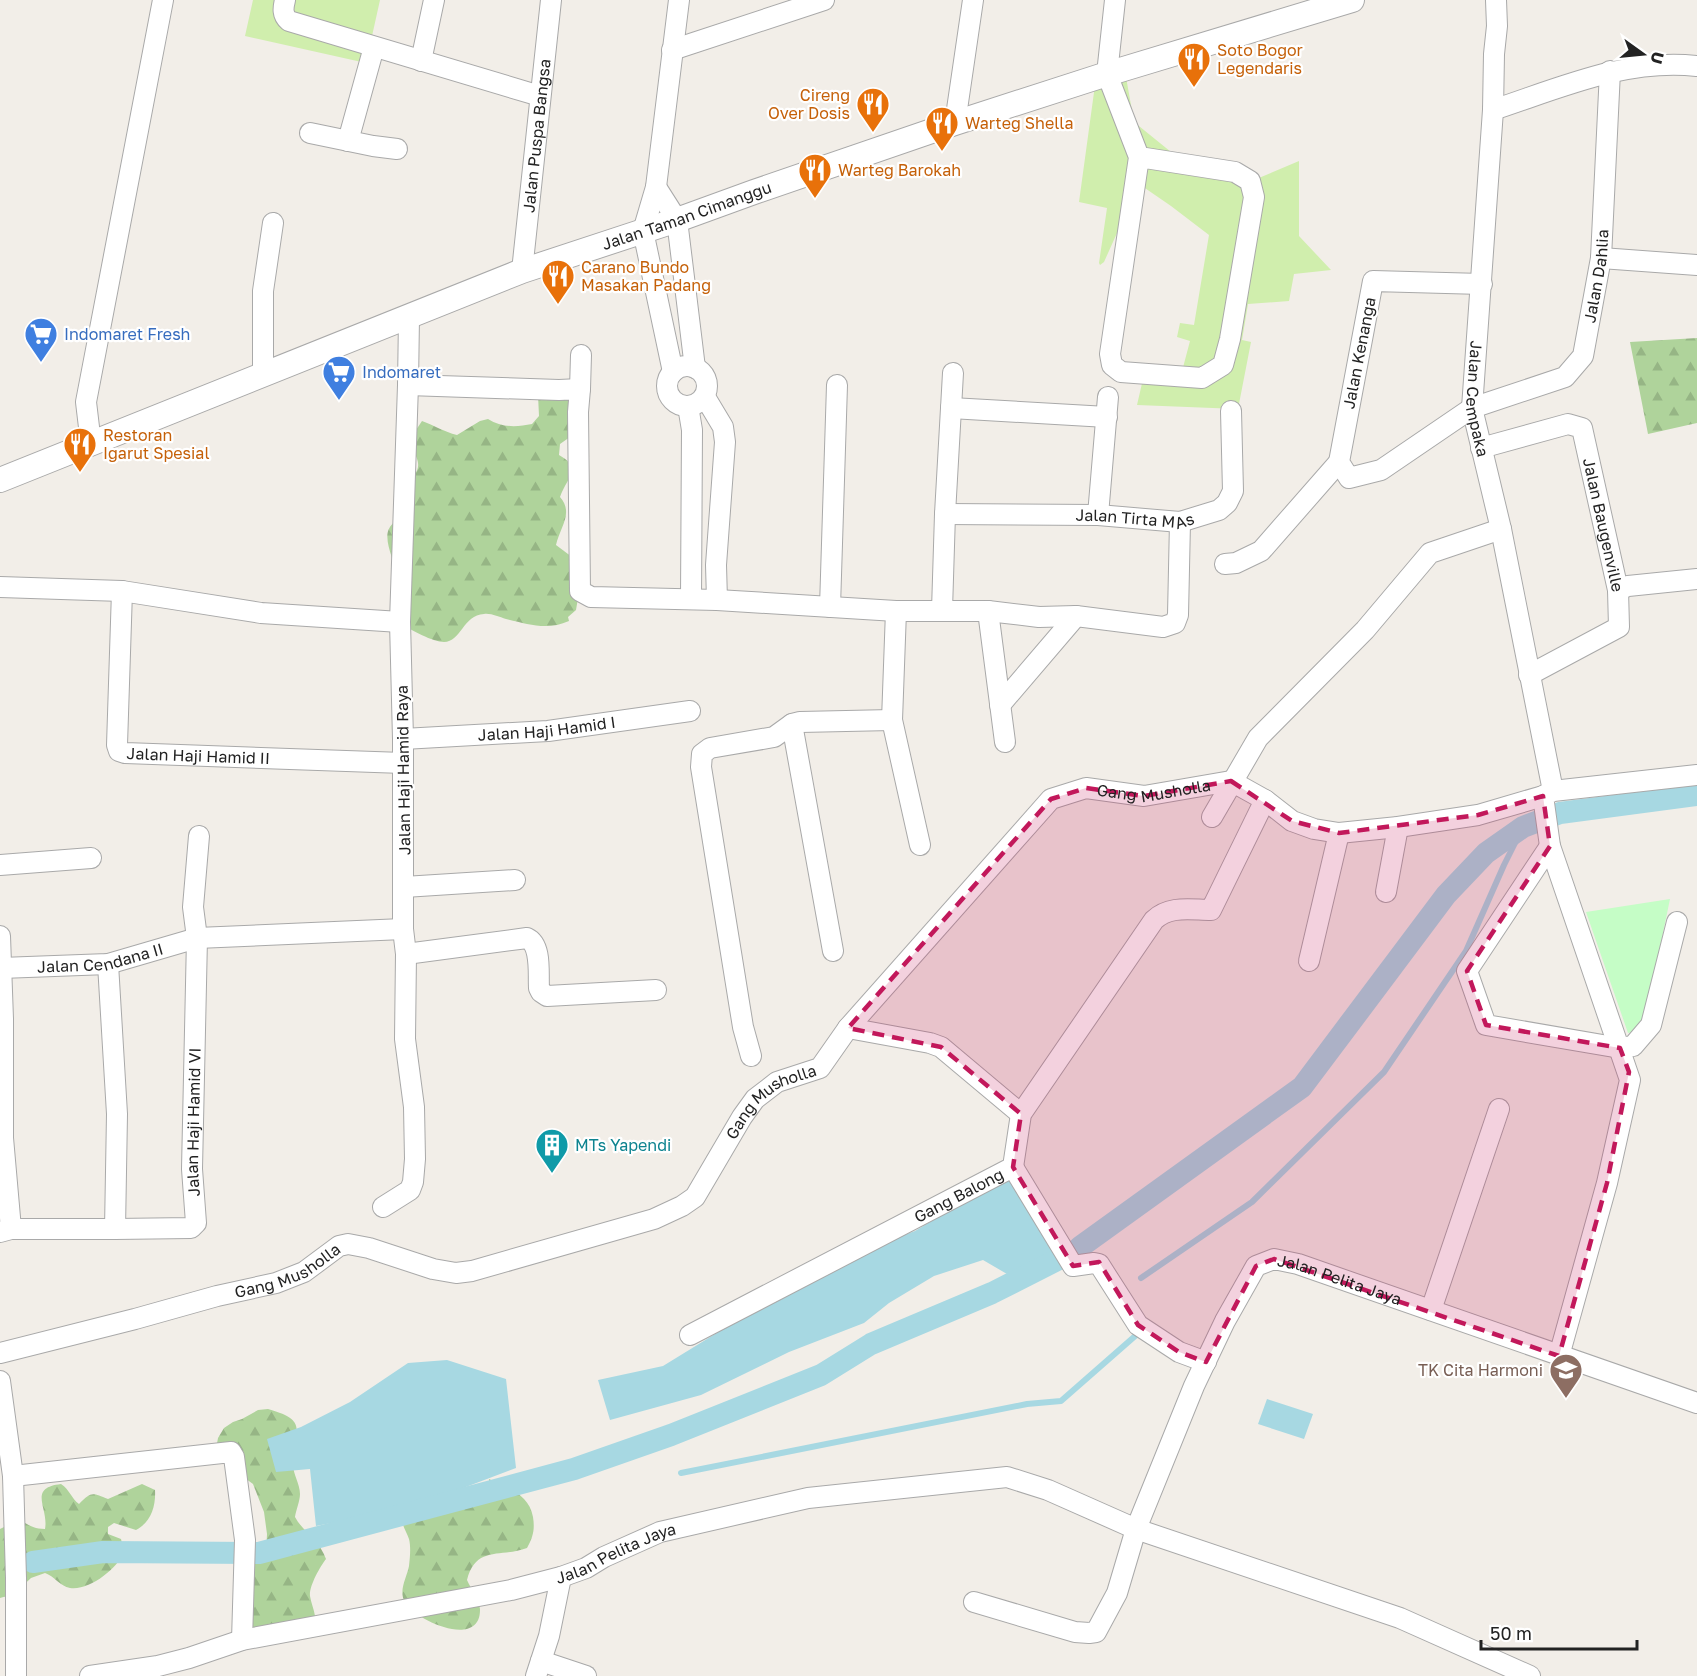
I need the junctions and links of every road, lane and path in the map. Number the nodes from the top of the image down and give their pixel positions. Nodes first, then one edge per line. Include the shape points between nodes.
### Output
1 (163, 0) edge
2 (285, 0) edge
3 (434, 0) edge
4 (551, 0) edge
5 (679, 0) edge
6 (824, 0) edge
7 (973, 0) edge
8 (1115, 0) edge
9 (1352, 0) edge
10 (1496, 0) edge
11 (374, 47) junction
12 (672, 50) junction
13 (421, 61) junction
14 (1697, 66) edge
15 (1610, 71) junction
16 (1107, 74) junction
17 (540, 96) junction
18 (1493, 110) junction
19 (955, 123) junction
20 (310, 133) dead end
21 (348, 141) junction
22 (397, 149) dead end
23 (1139, 157) junction
24 (656, 187) junction
25 (677, 220) junction
26 (273, 223) dead end
27 (643, 231) junction
28 (1601, 258) junction
29 (1697, 265) edge
30 (522, 272) junction
31 (1482, 284) junction
32 (409, 317) junction
33 (580, 355) dead end
34 (695, 368) junction
35 (673, 372) junction
36 (953, 373) dead end
37 (263, 375) junction
38 (408, 385) junction
39 (837, 385) dead end
40 (580, 389) junction
41 (697, 402) junction
42 (951, 408) junction
43 (1472, 408) junction
44 (1231, 411) dead end
45 (91, 444) junction
46 (1480, 448) junction
47 (1339, 462) junction
48 (0, 480) edge
49 (945, 514) junction
50 (1098, 515) junction
51 (1180, 522) junction
52 (1501, 529) junction
53 (1225, 564) dead end
54 (1697, 579) edge
55 (0, 587) edge
56 (1618, 590) junction
57 (122, 591) junction
58 (691, 599) junction
59 (717, 600) junction
60 (830, 607) junction
61 (942, 610) junction
62 (896, 611) junction
63 (988, 611) junction
64 (1076, 616) junction
65 (400, 622) junction
66 (1529, 675) junction
67 (1000, 705) junction
68 (690, 711) dead end
69 (892, 720) junction
70 (792, 724) junction
71 (403, 739) junction
72 (1005, 742) dead end
73 (403, 763) junction
74 (1697, 775) edge
75 (1231, 781) junction
76 (1265, 800) junction
77 (1547, 800) junction
78 (1212, 817) dead end
79 (1398, 827) junction
80 (1339, 833) junction
81 (199, 836) dead end
82 (1550, 840) junction
83 (920, 845) dead end
84 (91, 858) dead end
85 (0, 865) edge
86 (515, 880) dead end
87 (404, 887) junction
88 (1386, 892) dead end
89 (1677, 922) dead end
90 (403, 929) junction
91 (0, 936) edge
92 (197, 938) junction
93 (833, 951) dead end
94 (406, 954) junction
95 (1310, 961) dead end
96 (108, 964) junction
97 (1, 968) edge
98 (656, 990) dead end
99 (849, 1028) junction
100 (1620, 1048) junction
101 (751, 1056) dead end
102 (1499, 1109) dead end
103 (1021, 1114) junction
104 (1013, 1167) junction
105 (382, 1207) dead end
106 (115, 1229) junction
107 (5, 1230) edge
108 (1431, 1310) junction
109 (690, 1335) dead end
110 (0, 1353) edge
111 (1559, 1356) junction
112 (1206, 1362) junction
113 (0, 1381) edge
114 (1697, 1403) edge
115 (13, 1476) junction
116 (1136, 1529) junction
117 (561, 1577) junction
118 (974, 1602) dead end
119 (242, 1640) junction
120 (538, 1668) edge
121 (16, 1676) edge
122 (90, 1676) edge
123 (586, 1676) edge
124 (1530, 1676) edge

1 - 45 street via 86,402
2 - 11 street via 283,10 289,21
3 - 13 street
4 - 17 street, Jalan Puspa Bangsa
5 - 12 street
6 - 12 street
7 - 19 street
8 - 16 street
9 - 16 street, Jalan Taman Cimanggu
10 - 18 street, Jalan Cempaka
11 - 13 street
11 - 21 street
12 - 24 street
13 - 17 street
14 - 15 street via 1672,63
15 - 18 street
15 - 28 street, Jalan Dahlia
16 - 19 street, Jalan Taman Cimanggu
16 - 23 street
17 - 30 street, Jalan Puspa Bangsa
18 - 31 street, Jalan Cempaka
19 - 25 street, Jalan Taman Cimanggu
20 - 21 street
21 - 22 street
23 - 23 street via 1110,354 1112,365 1121,372 1202,378 1223,364 1230,339 1254,197 1250,181 1235,172
24 - 25 street
24 - 27 street
25 - 27 street, Jalan Taman Cimanggu
25 - 34 street
26 - 37 street via 263,291
27 - 30 street, Jalan Taman Cimanggu
27 - 35 street
28 - 29 street
28 - 43 street, Jalan Dahlia via 1583,356 1565,377
30 - 32 street, Jalan Taman Cimanggu
31 - 43 street, Jalan Cempaka
31 - 47 street, Jalan Kenanga via 1373,281
32 - 37 street, Jalan Taman Cimanggu
32 - 38 street, Jalan Haji Hamid Raya
33 - 40 street
34 - 35 street via 687,366
34 - 41 street via 707,383
35 - 41 street via 668,382 669,394 676,403
36 - 42 street
37 - 45 street, Jalan Taman Cimanggu
38 - 40 street
38 - 65 street, Jalan Haji Hamid Raya
39 - 60 street
40 - 58 street via 580,591 601,598
41 - 58 street via 692,430
41 - 59 street via 723,427 725,442
42 - 49 street
42 - 50 street via 1107,407
43 - 46 street, Jalan Cempaka
43 - 47 street via 1381,470 1349,478
44 - 51 street, Jalan Tirta MAs via 1231,496 1214,513
45 - 48 street, Jalan Taman Cimanggu
46 - 52 street, Jalan Cempaka
46 - 56 street, Jalan Baugenville via 1568,424 1582,428
47 - 53 street via 1261,551
49 - 50 street, Jalan Tirta MAs
49 - 61 street
50 - 51 street, Jalan Tirta MAs
51 - 64 street via 1175,623 1163,627
52 - 66 street, Jalan Cempaka
52 - 75 street via 1430,553 1365,630 1258,738
54 - 56 street
55 - 57 street
56 - 66 street, Jalan Baugenville via 1619,627
57 - 65 street via 261,613
57 - 73 street, Jalan Haji Hamid II via 119,751
58 - 59 street
59 - 60 street
60 - 62 street
61 - 62 street
61 - 63 street
62 - 69 street
63 - 64 street via 1039,617
63 - 67 street
64 - 67 street
65 - 71 street, Jalan Haji Hamid Raya
66 - 77 street, Jalan Cempaka
67 - 72 street
68 - 71 street, Jalan Haji Hamid I via 548,731
69 - 70 street
69 - 83 street
70 - 93 street
70 - 101 street via 774,737 710,748 702,754 700,762 743,1028
71 - 73 street, Jalan Haji Hamid Raya
73 - 87 street, Jalan Haji Hamid Raya
74 - 77 street, Gang Musholla
75 - 76 street, Gang Musholla
75 - 78 street
75 - 99 street, Gang Musholla via 1144,796 1086,788 1051,799
76 - 80 street, Gang Musholla via 1292,821
76 - 103 street, Gang Balong via 1211,910 1174,909 1163,911 1154,920
77 - 79 street, Gang Musholla
77 - 82 street, Jalan Cempaka
79 - 80 street, Gang Musholla
79 - 88 street
80 - 95 street
81 - 92 street, Jalan Haji Hamid VI via 193,907
82 - 100 street, Jalan Cempaka
82 - 100 street via 1467,971 1486,1025
84 - 85 street
86 - 87 street
87 - 90 street, Jalan Haji Hamid Raya
89 - 100 street via 1651,1025 1633,1046
90 - 92 street, Jalan Cendana II
90 - 94 street, Jalan Haji Hamid Raya
91 - 97 street
92 - 96 street, Jalan Cendana II
92 - 106 street, Jalan Haji Hamid VI via 192,1169 196,1223 190,1228
94 - 98 street via 527,938 537,950 539,988 543,994
94 - 105 street, Jalan Haji Hamid Raya via 405,1039 414,1107 413,1182 410,1190
96 - 97 street, Jalan Cendana II
96 - 106 street via 117,1114
97 - 107 street
99 - 103 street via 941,1047
99 - 110 street, Gang Musholla via 820,1068 777,1082 755,1099 695,1197 654,1219 456,1273 348,1244 339,1246 304,1272 276,1283
100 - 111 street, Jalan Cempaka via 1630,1084
102 - 108 street
103 - 104 street, Gang Balong
104 - 109 street, Gang Balong
104 - 112 street via 1072,1266 1099,1264 1138,1325 1179,1352
106 - 107 street, Jalan Haji Hamid VI
108 - 111 street, Jalan Pelita Jaya
108 - 112 street, Jalan Pelita Jaya via 1274,1259 1256,1266
111 - 114 street, Jalan Pelita Jaya
112 - 116 street, Jalan Pelita Jaya
113 - 115 street
115 - 119 street via 231,1452 245,1540
115 - 121 street
116 - 117 street, Jalan Pelita Jaya via 1048,1490 1007,1478 808,1498 660,1532
116 - 118 street via 1117,1593 1096,1632 1075,1632
116 - 124 street, Jalan Pelita Jaya via 1400,1618
117 - 119 street, Jalan Pelita Jaya via 501,1592
117 - 120 street
119 - 122 street, Jalan Pelita Jaya via 158,1666
120 - 123 street

